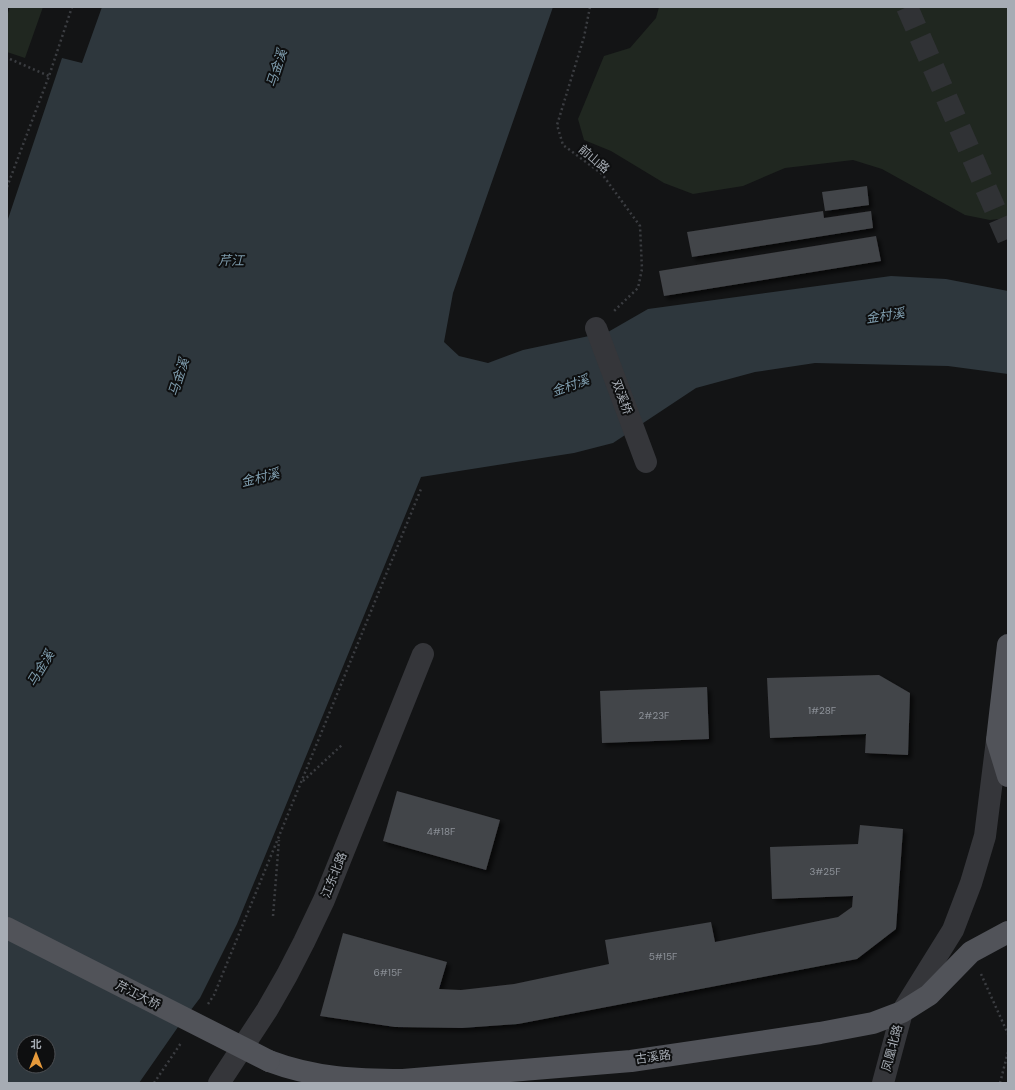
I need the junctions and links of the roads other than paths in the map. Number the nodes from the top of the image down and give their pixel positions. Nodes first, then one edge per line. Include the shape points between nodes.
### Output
1 (597, 329) road end
2 (646, 462) dead end
3 (1008, 645) edge
4 (423, 654) dead end
5 (997, 740) junction
6 (1008, 776) edge
7 (7, 928) edge
8 (1008, 932) edge
9 (902, 1012) junction
10 (269, 1061) joint
11 (219, 1083) edge
12 (883, 1083) edge

1 - 2 street, 双溪桥
3 - 5 main road
4 - 11 street, 江东北路 via 324,900 267,1010
5 - 6 main road
5 - 9 street, 凤凰北路 via 985,836 971,883 953,930
7 - 10 main road, 芹江大桥, bridge
8 - 9 main road, 古溪路 via 971,952 929,995
9 - 10 main road, 古溪路 via 865,1025 631,1061 404,1080 366,1080 311,1074
9 - 12 street, 凤凰北路

